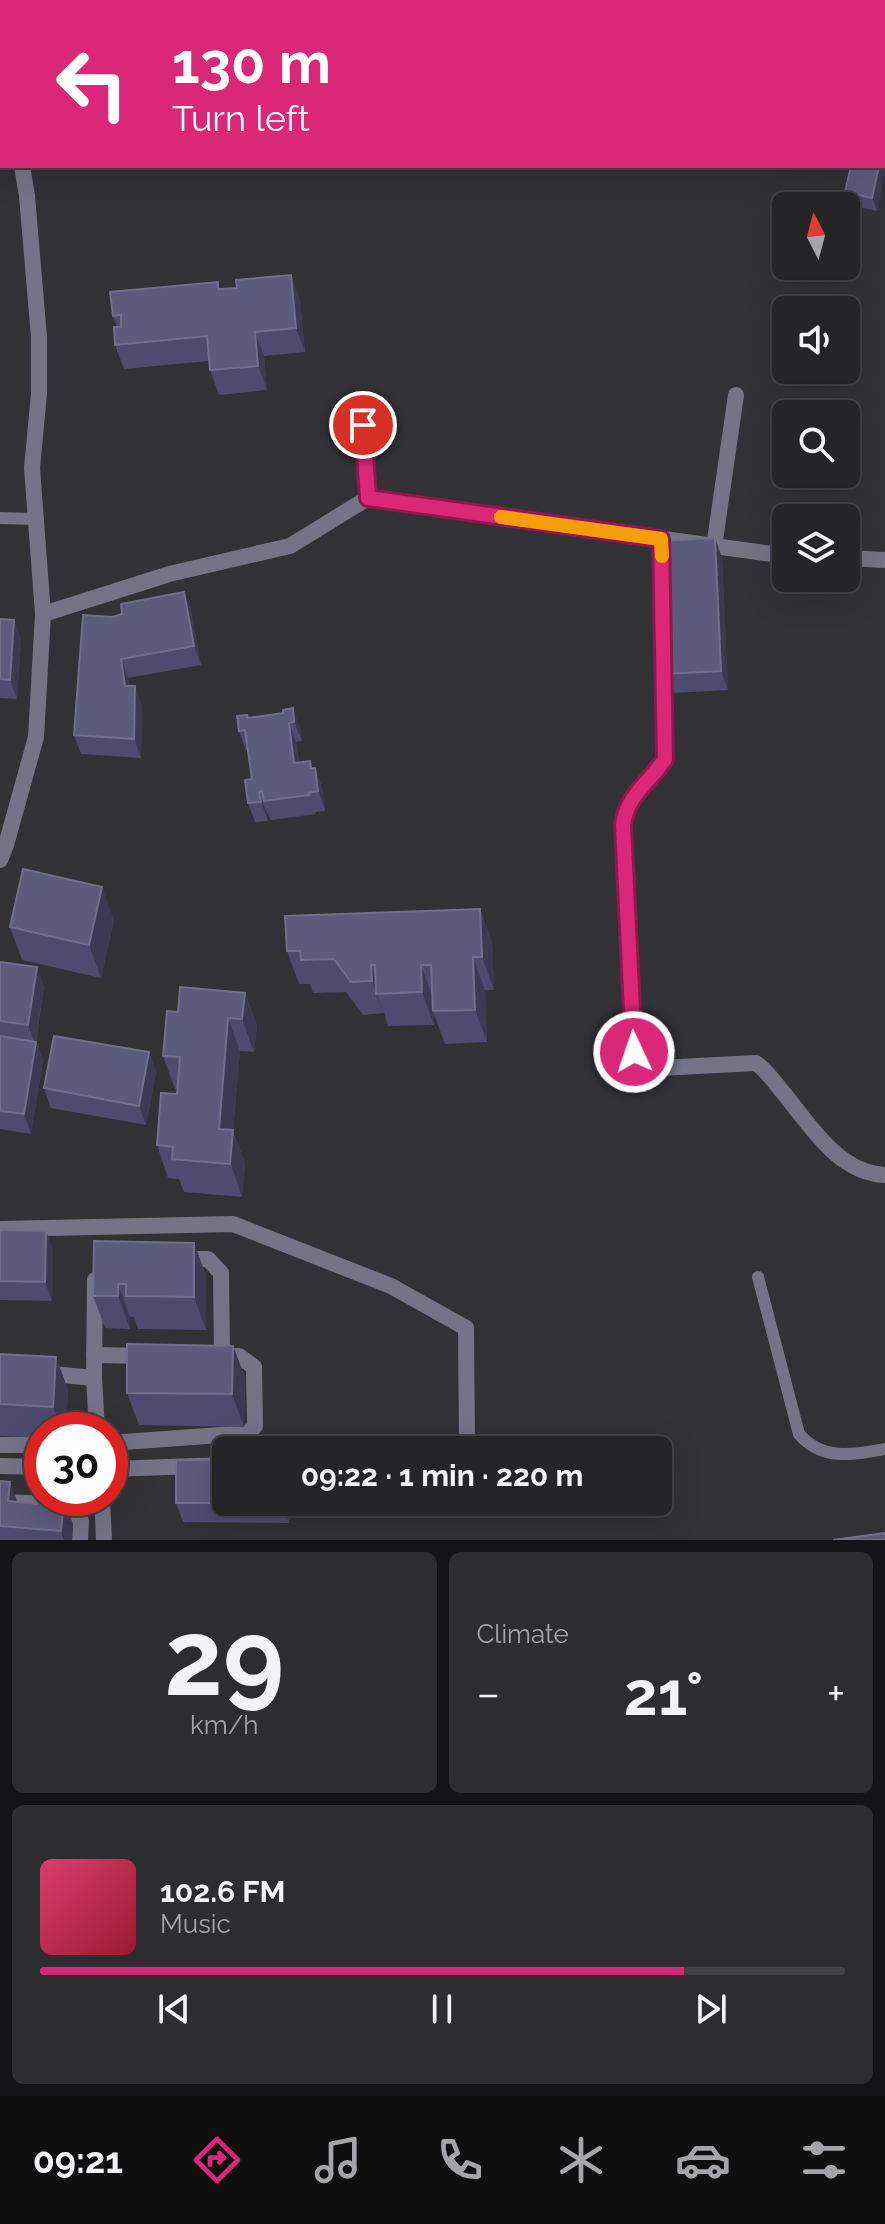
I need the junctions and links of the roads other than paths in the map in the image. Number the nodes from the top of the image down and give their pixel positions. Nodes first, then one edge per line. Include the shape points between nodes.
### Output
1 (22, 168) edge
2 (736, 395) dead end
3 (363, 425) dead end
4 (368, 498) junction
5 (0, 518) edge
6 (35, 519) junction
7 (714, 547) junction
8 (772, 554) edge
9 (860, 559) edge
10 (885, 560) edge
11 (662, 585) edge
12 (43, 614) junction
13 (0, 860) edge
14 (885, 1175) edge
15 (0, 1229) edge
16 (163, 1259) edge
17 (99, 1267) edge
18 (758, 1277) dead end
19 (94, 1355) junction
20 (158, 1356) edge
21 (0, 1369) edge
22 (94, 1378) junction
23 (96, 1412) edge
24 (467, 1436) edge
25 (128, 1442) edge
26 (0, 1445) edge
27 (24, 1445) edge
28 (885, 1449) edge
29 (212, 1465) edge
30 (0, 1466) edge
31 (24, 1467) edge
32 (128, 1468) edge
33 (0, 1502) edge
34 (103, 1516) edge
35 (80, 1537) edge
36 (104, 1538) edge

1 - 6 street via 39,337 32,468
2 - 7 street
3 - 4 street
4 - 7 street via 662,547
4 - 12 street via 290,546 169,574
5 - 6 lane
6 - 12 street
7 - 8 street
9 - 10 street
11 - 14 street via 665,759 630,800 623,825 634,1052 639,1060 659,1068 756,1063 832,1152 851,1165
12 - 13 street via 36,737
15 - 24 street via 233,1224 391,1286 466,1328
16 - 25 street via 208,1259 221,1273 214,1356 239,1356 254,1367 255,1426 248,1433
17 - 19 street
18 - 28 lane via 799,1434 823,1451 854,1455
19 - 20 street
19 - 22 street
21 - 22 street
22 - 23 street
26 - 27 street
29 - 32 street
30 - 31 street
33 - 35 street via 58,1504 81,1521
34 - 36 street
35 - 36 street

